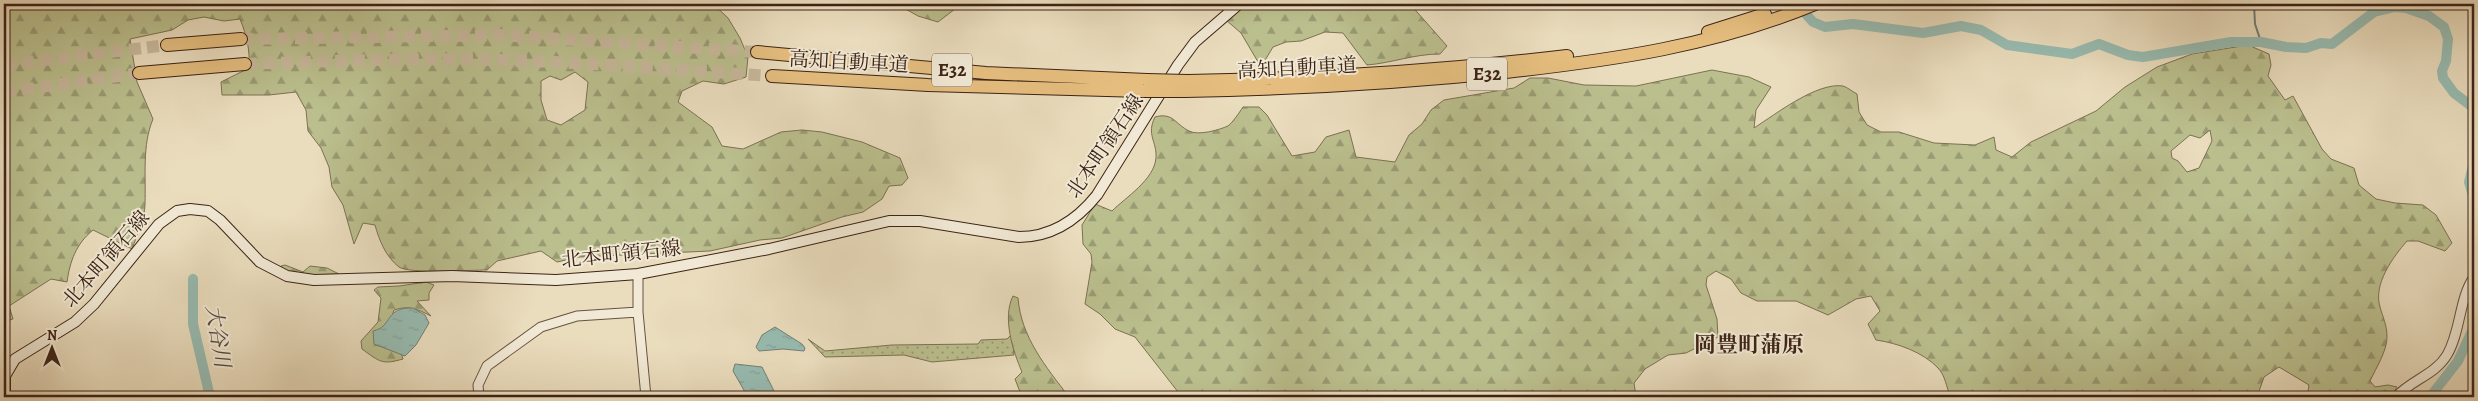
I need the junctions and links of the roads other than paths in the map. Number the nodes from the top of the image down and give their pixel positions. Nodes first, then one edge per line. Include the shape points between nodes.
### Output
1 (1238, 4) edge
2 (1793, 4) edge
3 (1815, 4) edge
4 (1780, 14) junction
5 (241, 39) tunnel mouth
6 (167, 44) tunnel mouth
7 (757, 52) tunnel mouth
8 (245, 64) tunnel mouth
9 (139, 73) tunnel mouth
10 (772, 76) tunnel mouth
11 (1145, 86) junction
12 (638, 274) junction
13 (2474, 277) edge
14 (638, 312) junction
15 (5, 397) edge
16 (479, 397) edge
17 (646, 397) edge
18 (2396, 397) edge

1 - 12 main road, 北本町領石線 via 1195,42 1178,65 1097,195 1084,210 1054,230 1033,237 1019,237 920,221 889,221 770,249
2 - 4 highway, 高知自動車道 / E32
3 - 4 highway, 高知自動車道 / E32
4 - 11 highway, 高知自動車道 / E32, bridge via 1671,40 1530,60 1351,76
5 - 6 highway
7 - 11 highway, 高知自動車道 / E32
8 - 9 highway
10 - 11 highway, 高知自動車道 / E32 via 938,85
12 - 14 street
12 - 15 main road, 北本町領石線 via 547,280 452,276 300,279 260,262 208,211 177,211 159,224 76,322 15,359 5,376
13 - 18 street via 2469,285 2460,325 2441,364
14 - 16 street via 577,316 540,327 487,366 478,385
14 - 17 street

